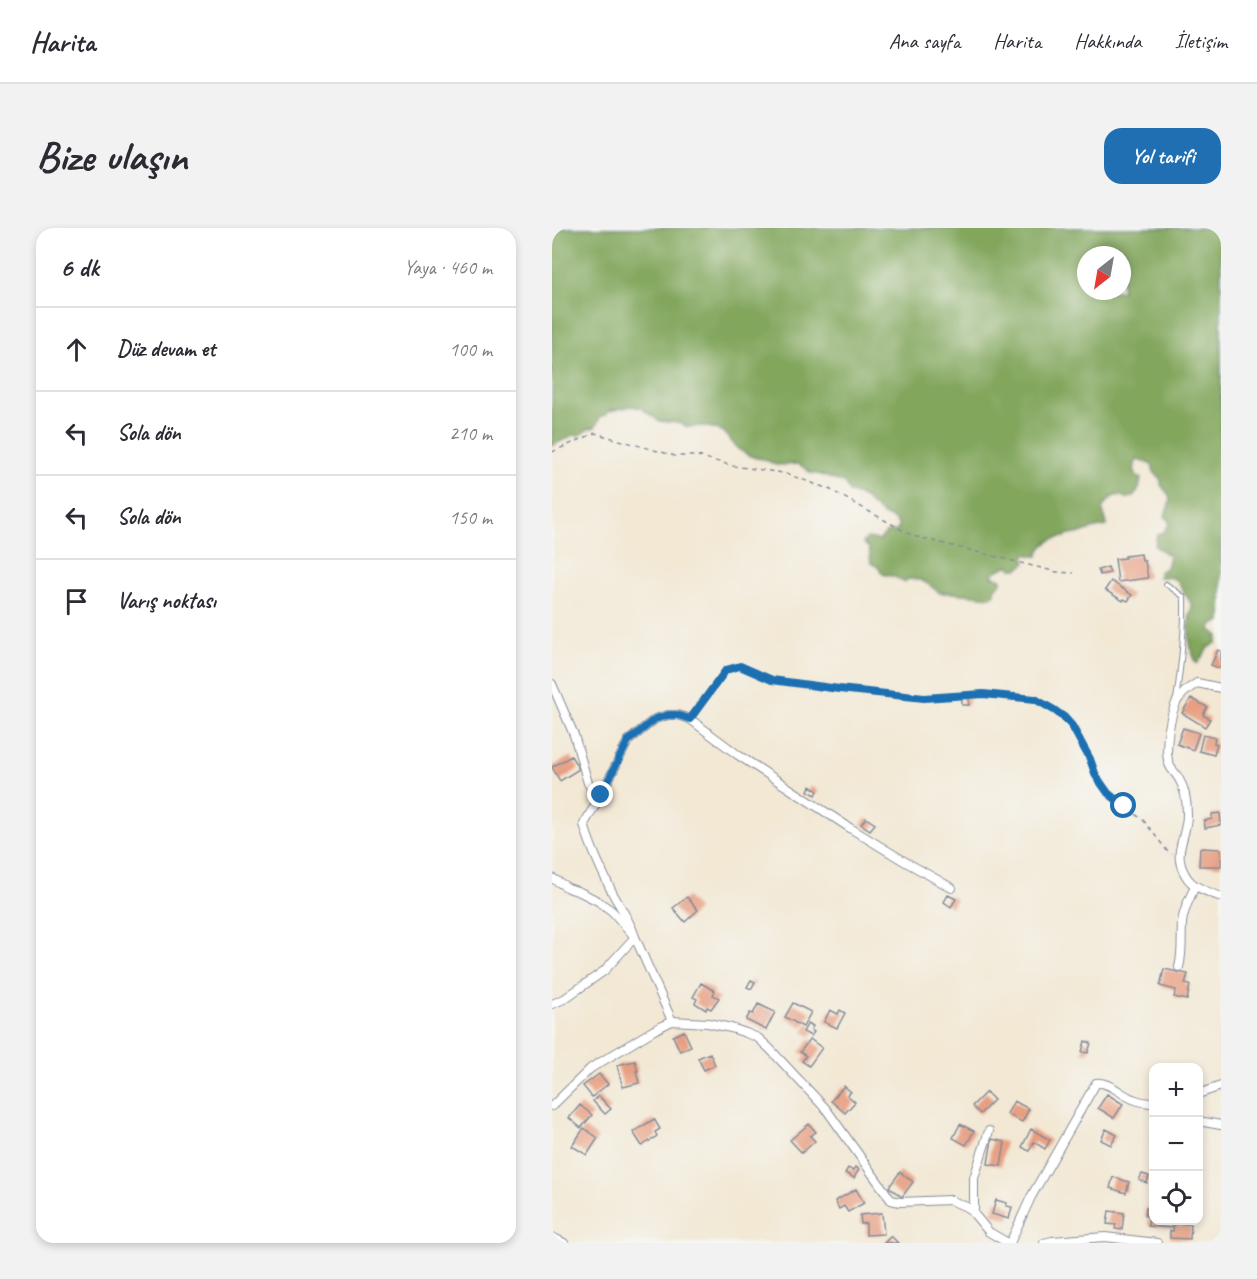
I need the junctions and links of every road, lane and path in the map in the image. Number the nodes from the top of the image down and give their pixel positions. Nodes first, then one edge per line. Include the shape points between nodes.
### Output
1 (552, 452) edge
2 (1074, 573) dead end
3 (1166, 584) dead end
4 (552, 684) edge
5 (1221, 688) edge
6 (1176, 704) junction
7 (690, 719) junction
8 (598, 800) junction
9 (1178, 858) junction
10 (552, 878) edge
11 (1195, 886) junction
12 (952, 888) dead end
13 (1221, 897) edge
14 (634, 937) junction
15 (1179, 967) dead end
16 (552, 1004) edge
17 (672, 1021) junction
18 (1221, 1086) edge
19 (1203, 1092) edge
20 (1149, 1103) edge
21 (552, 1106) edge
22 (1203, 1122) edge
23 (1221, 1125) edge
24 (989, 1131) dead end
25 (974, 1214) junction
26 (552, 1237) edge
27 (564, 1243) edge
28 (1009, 1243) edge
29 (1044, 1243) edge
30 (1157, 1243) edge

1 - 2 path via 594,433 675,456 698,456 733,466 784,473 829,489 914,536
3 - 6 lane via 1184,597
4 - 8 street via 574,735 588,783
5 - 6 street via 1197,683
6 - 9 street via 1166,752 1185,794 1187,816
7 - 8 street via 677,715 655,719 628,741
7 - 9 path via 726,670 740,666 772,680 839,689 924,698 983,694 1035,699 1064,717 1108,793 1144,820 1168,852
7 - 12 street via 849,828
8 - 14 street via 584,824 587,836
9 - 11 street
10 - 14 street via 612,911
11 - 13 street
11 - 15 street via 1182,922
14 - 16 street via 604,971
14 - 17 street
17 - 21 street via 591,1068
17 - 25 street via 708,1023 758,1038 825,1109 891,1200 950,1200
18 - 19 street
20 - 28 street via 1130,1098 1102,1082 1096,1083
22 - 23 street
24 - 25 street via 974,1178
25 - 28 street via 989,1232
26 - 27 street
29 - 30 street via 1105,1237

